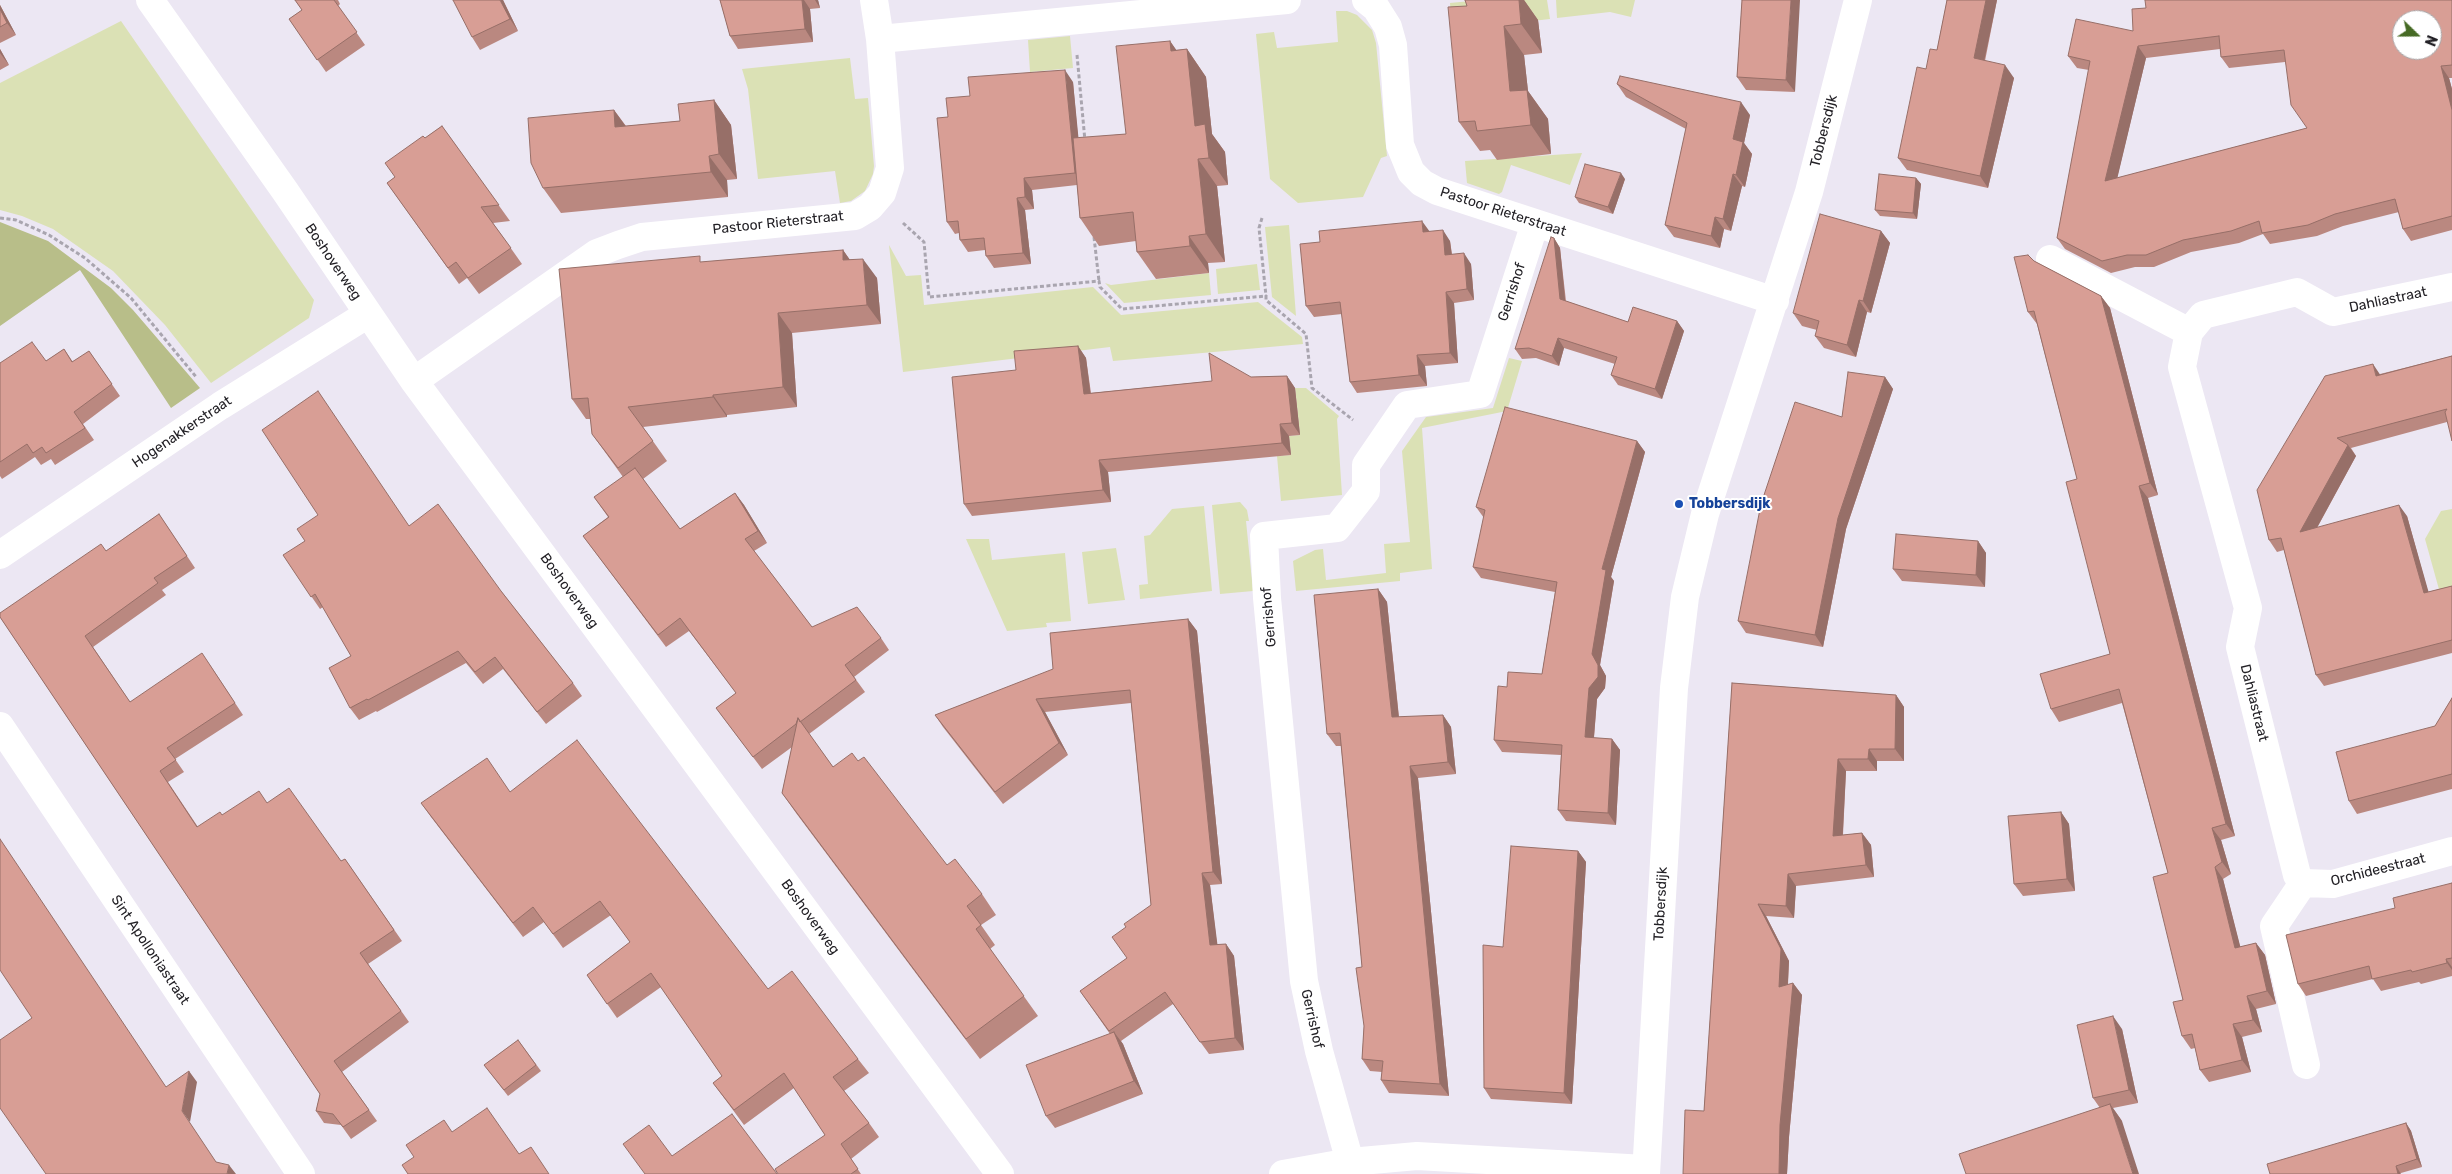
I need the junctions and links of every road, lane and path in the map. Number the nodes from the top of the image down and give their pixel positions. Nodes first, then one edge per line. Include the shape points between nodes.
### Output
1 (150, 0) edge
2 (874, 0) edge
3 (1287, 0) edge
4 (1366, 0) edge
5 (1858, 0) edge
6 (1074, 20) junction
7 (880, 39) junction
8 (1086, 146) edge
9 (876, 200) junction
10 (0, 218) edge
11 (1262, 218) dead end
12 (1535, 223) junction
13 (1094, 233) edge
14 (2050, 259) dead end
15 (1099, 281) junction
16 (2452, 287) edge
17 (1266, 296) junction
18 (1775, 301) junction
19 (368, 314) junction
20 (2189, 332) junction
21 (414, 381) junction
22 (220, 406) junction
23 (1382, 441) junction
24 (0, 555) edge
25 (0, 726) edge
26 (2452, 851) edge
27 (2302, 883) junction
28 (2306, 1065) dead end
29 (1350, 1162) junction
30 (1646, 1171) edge
31 (998, 1173) edge
32 (301, 1174) edge
33 (1283, 1174) edge

1 - 19 street, Boshoverweg
2 - 7 street, Pastoor Rieterstraat
3 - 6 street
4 - 12 street, Pastoor Rieterstraat via 1376,8 1388,27 1393,45 1400,145 1411,172 1437,191
5 - 18 street, Tobbersdijk via 1809,192
6 - 7 street
6 - 8 path
7 - 9 street, Pastoor Rieterstraat via 890,168 882,193
9 - 15 path via 924,242 929,297
9 - 21 street, Pastoor Rieterstraat via 855,216 642,237 611,247 590,258
10 - 22 path via 16,220 49,235 85,258 131,298
11 - 17 path via 1259,228
12 - 18 street, Pastoor Rieterstraat
12 - 23 street, Gerrishof via 1480,394 1407,405
13 - 15 path
14 - 20 street
15 - 17 path via 1100,287 1122,309
16 - 20 street, Dahliastraat via 2334,312 2297,292 2204,315
17 - 23 path via 1266,300 1306,334 1312,388
18 - 30 street, Tobbersdijk via 1705,514 1685,597 1674,688
19 - 21 street, Boshoverweg
19 - 22 street, Hogenakkerstraat
20 - 27 street, Dahliastraat via 2182,367 2248,608 2240,647 2297,875
21 - 31 street, Boshoverweg
22 - 24 street, Hogenakkerstraat
23 - 29 street, Gerrishof via 1366,465 1366,491 1337,528 1264,536 1267,598 1304,981 1319,1051
25 - 32 street, Sint Apolloniastraat
26 - 27 street, Orchideestraat via 2333,884
27 - 28 street via 2274,926
29 - 30 street via 1417,1156
29 - 33 street

